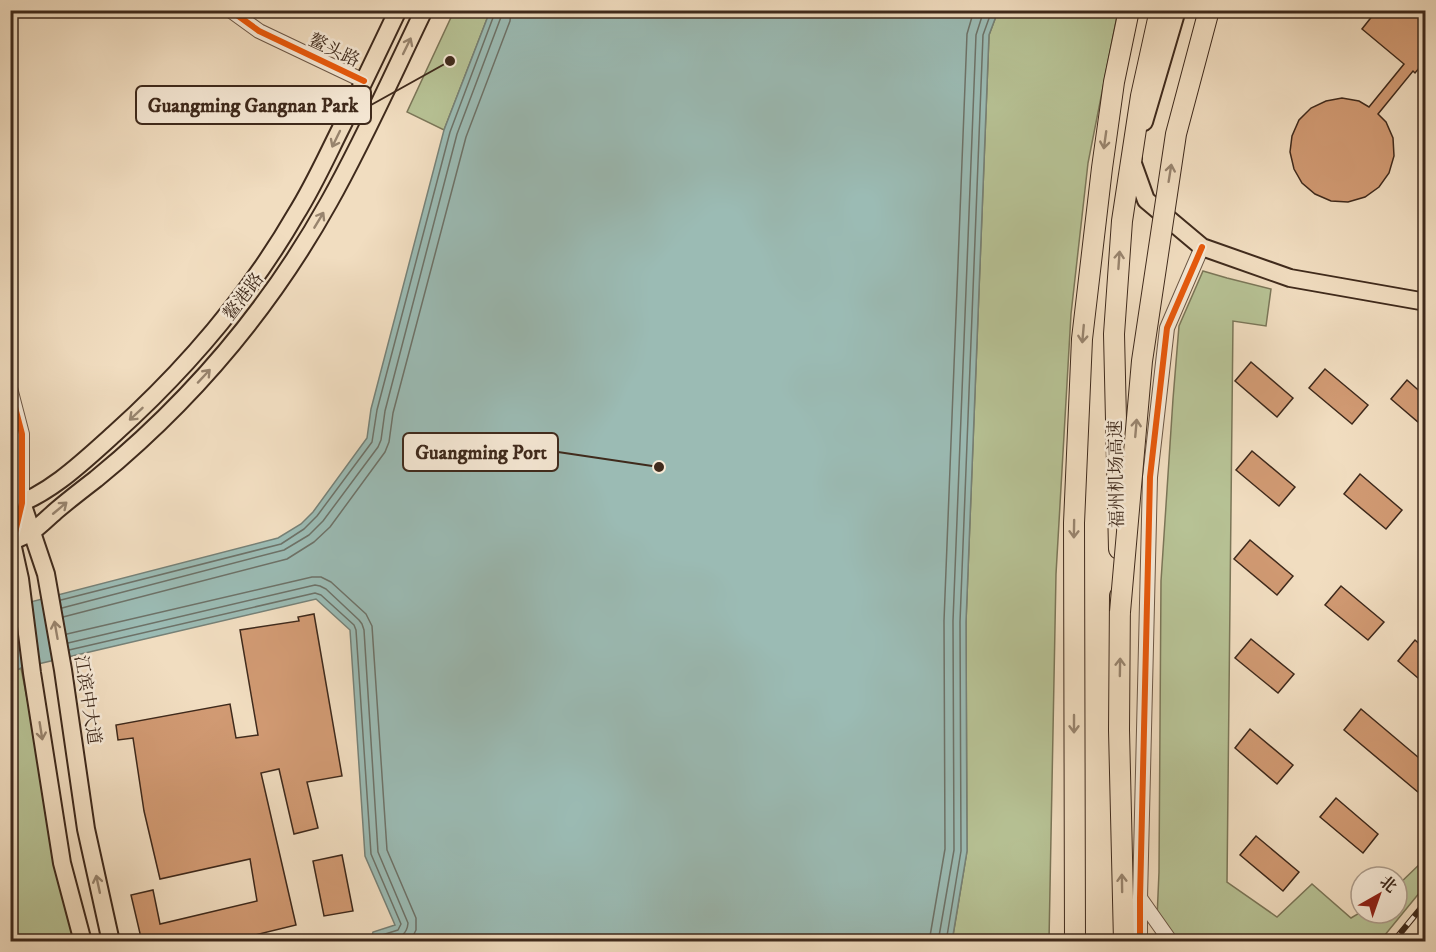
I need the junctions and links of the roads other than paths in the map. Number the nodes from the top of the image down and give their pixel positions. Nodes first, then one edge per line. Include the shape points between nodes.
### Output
1 (230, 10) edge
2 (398, 10) edge
3 (424, 10) edge
4 (1122, 10) edge
5 (1129, 10) edge
6 (1160, 10) edge
7 (1177, 10) edge
8 (1209, 10) edge
9 (364, 81) junction
10 (1114, 82) junction
11 (1202, 247) junction
12 (1425, 302) edge
13 (10, 388) edge
14 (10, 467) edge
15 (16, 505) edge
16 (32, 531) junction
17 (12, 537) edge
18 (1120, 612) junction
19 (1140, 898) junction
20 (83, 942) edge
21 (111, 942) edge
22 (1075, 942) edge
23 (1124, 942) edge
24 (1140, 942) edge
25 (1171, 942) edge

1 - 9 street, 鳌头路 via 259,31
2 - 9 main road, 鳌港路
16 -> 3 main road, 鳌港路 via 176,406 260,309 335,193
4 - 10 highway
5 - 10 highway, 福州机场高速
18 -> 6 highway, 福州机场高速, bridge via 1114,334 1122,221 1141,96
7 - 11 main road via 1132,161 1146,200
18 -> 8 highway, bridge via 1143,350 1176,134
9 -> 15 main road, 鳌港路 via 296,216 226,316 164,387 128,421 57,482
10 -> 22 highway, 福州机场高速 via 1083,339 1074,523
11 - 12 main road via 1290,278
11 - 19 street via 1167,328 1150,477
13 - 15 street via 22,434
14 - 15 main road, 江滨中大道
15 - 16 main road, 江滨中大道
15 - 17 street
16 - 17 main road, 鳌港路
21 -> 16 main road, 江滨中大道 via 86,829 46,574
17 -> 20 main road via 62,862
23 -> 18 highway, 福州机场高速
19 - 24 street
19 - 25 street

